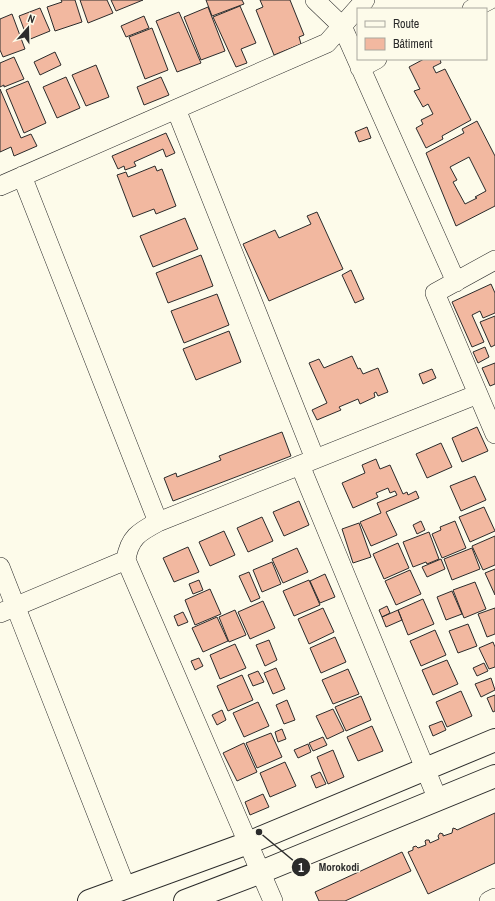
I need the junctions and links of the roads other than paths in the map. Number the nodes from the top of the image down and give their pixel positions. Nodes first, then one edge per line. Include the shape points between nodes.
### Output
1 (315, 0) edge
2 (365, 0) edge
3 (489, 0) edge
4 (358, 8) edge
5 (474, 8) edge
6 (357, 9) edge
7 (342, 26) junction
8 (375, 60) edge
9 (360, 68) junction
10 (176, 108) junction
11 (22, 176) junction
12 (0, 186) edge
13 (495, 260) edge
14 (456, 282) junction
15 (478, 394) junction
16 (495, 434) edge
17 (307, 462) junction
18 (158, 522) junction
19 (126, 560) junction
20 (0, 567) edge
21 (8, 610) edge
22 (495, 740) edge
23 (426, 769) junction
24 (495, 776) edge
25 (438, 800) junction
26 (248, 843) junction
27 (261, 872) junction
28 (126, 888) junction
29 (495, 898) edge
30 (89, 901) edge
31 (184, 901) edge
32 (273, 901) edge
33 (489, 901) edge

1 - 7 street
2 - 4 street
3 - 5 street
6 - 7 street
7 - 9 street
7 - 10 street via 327,43
8 - 9 street
9 - 14 street
10 - 11 street
10 - 17 street
11 - 12 street
11 - 18 street
13 - 14 street
14 - 15 street via 435,294
15 - 16 street
15 - 17 street
17 - 18 street
17 - 23 street
18 - 19 street via 141,530 132,540
19 - 21 street
19 - 26 street
20 - 21 street
21 - 28 street
22 - 23 street
23 - 25 street
23 - 26 street
24 - 25 street
25 - 27 street
26 - 27 street
26 - 28 street
27 - 31 street
27 - 32 street
28 - 30 street
29 - 33 street

